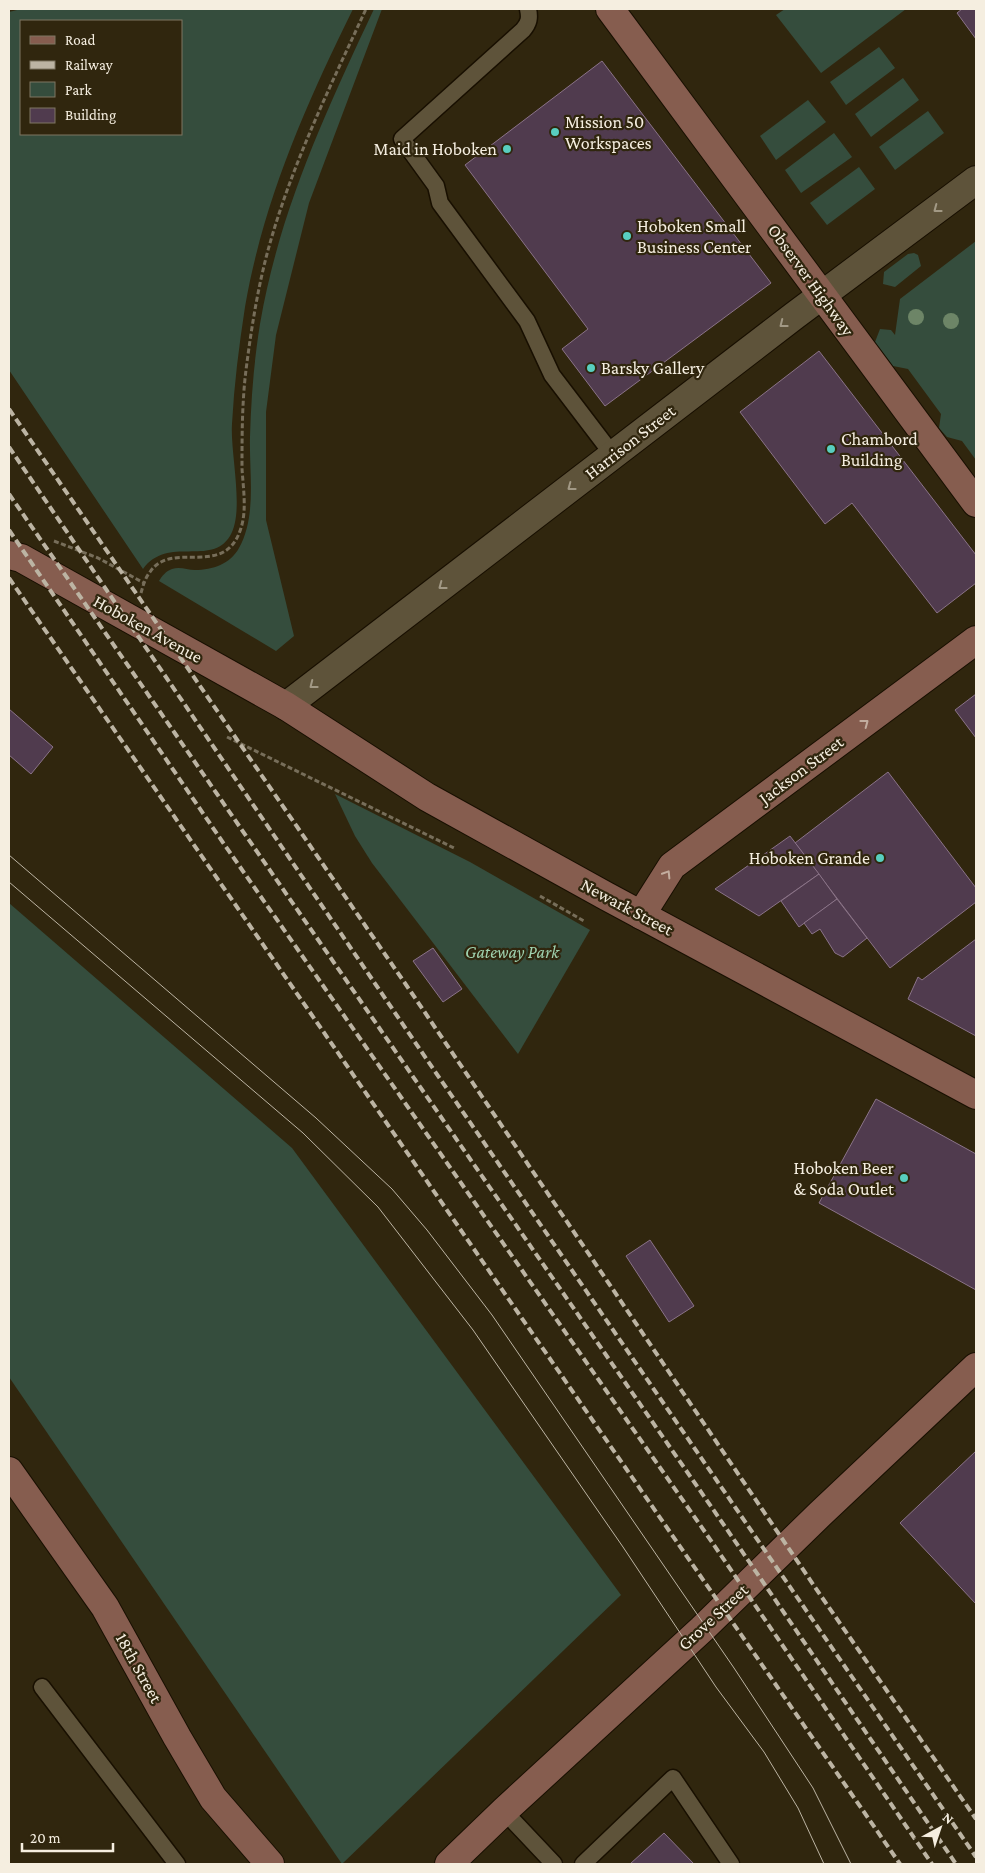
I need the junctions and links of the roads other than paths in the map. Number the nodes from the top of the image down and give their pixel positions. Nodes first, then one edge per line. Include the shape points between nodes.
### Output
1 (528, 9) edge
2 (610, 9) edge
3 (976, 180) edge
4 (822, 295) junction
5 (613, 455) junction
6 (976, 502) edge
7 (9, 555) edge
8 (976, 640) edge
9 (286, 706) junction
10 (641, 915) junction
11 (976, 1095) edge
12 (976, 1367) edge
13 (9, 1471) edge
14 (42, 1687) dead end
15 (504, 1811) junction
16 (177, 1864) edge
17 (270, 1864) edge
18 (449, 1864) edge
19 (554, 1864) edge
20 (583, 1864) edge
21 (730, 1864) edge

1 - 5 lane via 530,17 523,30 402,139 436,186 440,203 528,321 552,375
2 - 4 street, Observer Highway
3 -> 4 street, Harrison Street
4 -> 5 street, Harrison Street
4 - 6 street, Observer Highway
5 -> 9 street, Harrison Street
7 - 9 street, Hoboken Avenue via 21,558
10 -> 8 street, Jackson Street via 672,866
9 - 10 street, Newark Street via 427,797
10 - 11 street, Newark Street
12 - 15 street, Grove Street via 702,1629
13 - 17 street, 18th Street via 105,1607 213,1798
14 - 16 lane
15 - 18 street, Grove Street
15 - 19 lane
20 - 21 lane via 673,1778

